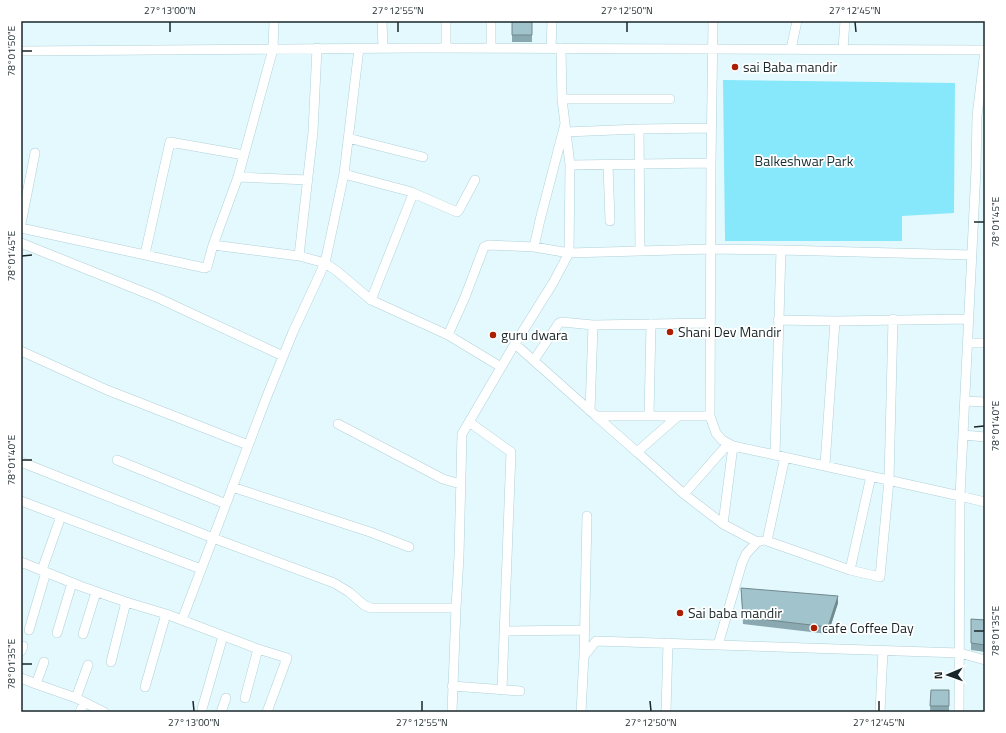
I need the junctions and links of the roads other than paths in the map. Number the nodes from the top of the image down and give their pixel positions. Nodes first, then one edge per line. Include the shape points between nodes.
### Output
1 (274, 21) edge
2 (382, 21) edge
3 (446, 21) edge
4 (491, 21) edge
5 (552, 21) edge
6 (713, 21) edge
7 (797, 21) edge
8 (845, 21) edge
9 (317, 48) junction
10 (360, 48) junction
11 (383, 48) junction
12 (446, 48) junction
13 (491, 48) junction
14 (551, 48) junction
15 (561, 48) junction
16 (712, 48) junction
17 (273, 49) junction
18 (791, 49) junction
19 (843, 49) junction
20 (985, 50) edge
21 (21, 51) edge
22 (562, 99) junction
23 (670, 99) dead end
24 (565, 128) junction
25 (711, 128) junction
26 (639, 129) junction
27 (348, 138) junction
28 (35, 153) dead end
29 (244, 155) junction
30 (422, 157) dead end
31 (640, 163) junction
32 (711, 163) junction
33 (608, 164) junction
34 (570, 165) junction
35 (980, 170) edge
36 (344, 174) junction
37 (238, 177) junction
38 (308, 180) junction
39 (475, 180) dead end
40 (413, 193) junction
41 (610, 221) dead end
42 (21, 224) edge
43 (21, 228) edge
44 (21, 244) edge
45 (214, 245) junction
46 (534, 247) junction
47 (710, 249) junction
48 (781, 250) junction
49 (640, 251) junction
50 (569, 253) junction
51 (145, 254) junction
52 (972, 254) junction
53 (299, 256) junction
54 (325, 263) junction
55 (371, 300) junction
56 (893, 319) junction
57 (969, 319) junction
58 (778, 320) junction
59 (834, 320) junction
60 (710, 323) junction
61 (651, 324) junction
62 (593, 325) junction
63 (448, 335) junction
64 (968, 343) junction
65 (985, 343) edge
66 (515, 344) junction
67 (21, 351) edge
68 (283, 356) junction
69 (534, 360) junction
70 (501, 367) junction
71 (965, 401) junction
72 (985, 402) edge
73 (593, 414) junction
74 (649, 416) junction
75 (678, 416) junction
76 (710, 416) junction
77 (469, 422) junction
78 (338, 424) dead end
79 (964, 435) junction
80 (985, 437) edge
81 (248, 445) junction
82 (730, 445) junction
83 (637, 452) junction
84 (775, 455) junction
85 (785, 457) junction
86 (117, 460) dead end
87 (21, 462) edge
88 (825, 466) junction
89 (871, 476) junction
90 (889, 480) junction
91 (460, 484) junction
92 (232, 487) junction
93 (684, 494) junction
94 (960, 496) junction
95 (21, 501) edge
96 (985, 502) edge
97 (226, 504) junction
98 (61, 516) junction
99 (587, 516) dead end
100 (723, 524) junction
101 (213, 538) junction
102 (767, 541) junction
103 (757, 542) junction
104 (409, 547) dead end
105 (21, 562) edge
106 (201, 569) junction
107 (850, 570) junction
108 (44, 571) junction
109 (72, 583) junction
110 (96, 592) junction
111 (126, 602) junction
112 (456, 608) junction
113 (166, 614) junction
114 (182, 620) junction
115 (29, 630) dead end
116 (584, 630) junction
117 (504, 631) junction
118 (56, 633) dead end
119 (83, 634) dead end
120 (223, 636) junction
121 (668, 643) junction
122 (718, 645) junction
123 (258, 649) junction
124 (883, 651) junction
125 (960, 653) junction
126 (584, 656) junction
127 (985, 660) edge
128 (44, 662) dead end
129 (111, 662) dead end
130 (88, 664) dead end
131 (21, 678) edge
132 (36, 684) junction
133 (452, 686) junction
134 (145, 687) dead end
135 (502, 690) junction
136 (520, 691) dead end
137 (226, 698) dead end
138 (245, 698) dead end
139 (80, 700) junction
140 (202, 709) dead end
141 (80, 712) edge
142 (104, 712) edge
143 (221, 712) edge
144 (268, 712) edge
145 (452, 712) edge
146 (581, 712) edge
147 (666, 712) edge
148 (880, 712) edge
149 (959, 712) edge

1 - 17 street
2 - 11 street
3 - 12 street
4 - 13 street
5 - 14 street
6 - 16 street
7 - 18 street
8 - 19 street
9 - 10 street
9 - 17 street
9 - 38 street
10 - 11 street
10 - 27 street
11 - 12 street
12 - 13 street
13 - 14 street
14 - 15 street
15 - 16 street
15 - 22 street
16 - 18 street
16 - 25 street
17 - 21 street
17 - 29 street
18 - 19 street
19 - 20 street
20 - 35 street via 977,116
22 - 23 street
22 - 24 street
24 - 26 street
24 - 34 street
24 - 46 street
25 - 26 street
25 - 32 street
26 - 31 street
27 - 30 street
27 - 36 street
28 - 42 street
29 - 37 street
29 - 51 street via 170,142
31 - 32 street
31 - 33 street
31 - 49 street
32 - 47 street
33 - 34 street
33 - 41 street
34 - 50 street
35 - 52 street
36 - 40 street
36 - 54 street
37 - 38 street
37 - 45 street
38 - 53 street
39 - 40 street via 457,212
40 - 55 street
43 - 51 street
44 - 68 street via 156,297
45 - 51 street via 205,268
45 - 53 street
46 - 50 street
46 - 63 street via 484,247
47 - 48 street
47 - 49 street
47 - 60 street
48 - 52 street
48 - 58 street
49 - 50 street
50 - 66 street
52 - 57 street
53 - 54 street
54 - 55 street
54 - 68 street
55 - 63 street
56 - 57 street
56 - 59 street
56 - 90 street
57 - 64 street
58 - 59 street
58 - 84 street
59 - 88 street
60 - 61 street
60 - 76 street
61 - 62 street
61 - 74 street
62 - 69 street via 559,323
62 - 73 street
63 - 70 street
64 - 65 street
64 - 71 street
66 - 69 street
66 - 70 street
67 - 81 street via 107,390
68 - 81 street
69 - 73 street
70 - 77 street
71 - 72 street
71 - 79 street
73 - 74 street
73 - 83 street
74 - 75 street
75 - 76 street
75 - 83 street
76 - 82 street via 716,433
77 - 91 street via 461,437
77 - 117 street via 512,452
78 - 91 street via 444,479
79 - 80 street
79 - 94 street
81 - 92 street
82 - 84 street
82 - 93 street
82 - 100 street
83 - 93 street
84 - 85 street
85 - 88 street
85 - 102 street
86 - 97 street
87 - 101 street
88 - 89 street
89 - 90 street
89 - 107 street
90 - 94 street
90 - 107 street via 880,577
91 - 112 street
92 - 97 street
92 - 104 street
93 - 100 street
94 - 96 street
94 - 125 street
95 - 98 street
97 - 101 street
98 - 106 street
98 - 108 street
99 - 116 street
100 - 103 street
101 - 106 street
101 - 112 street via 334,583 371,608
102 - 103 street
102 - 107 street
103 - 122 street via 742,563
105 - 108 street
106 - 114 street
108 - 109 street
108 - 115 street
109 - 110 street
109 - 118 street
110 - 111 street
110 - 119 street
111 - 113 street
111 - 129 street
112 - 133 street
113 - 114 street
113 - 134 street
114 - 120 street
116 - 117 street
116 - 126 street
117 - 135 street
120 - 123 street
120 - 140 street
121 - 122 street
121 - 126 street via 596,641
121 - 147 street
122 - 124 street
123 - 138 street
123 - 144 street via 287,658
124 - 125 street
124 - 148 street
125 - 127 street
125 - 149 street
126 - 146 street
128 - 132 street
130 - 139 street
131 - 132 street
132 - 139 street
133 - 135 street
133 - 145 street
135 - 136 street
137 - 143 street
139 - 141 street
139 - 142 street

